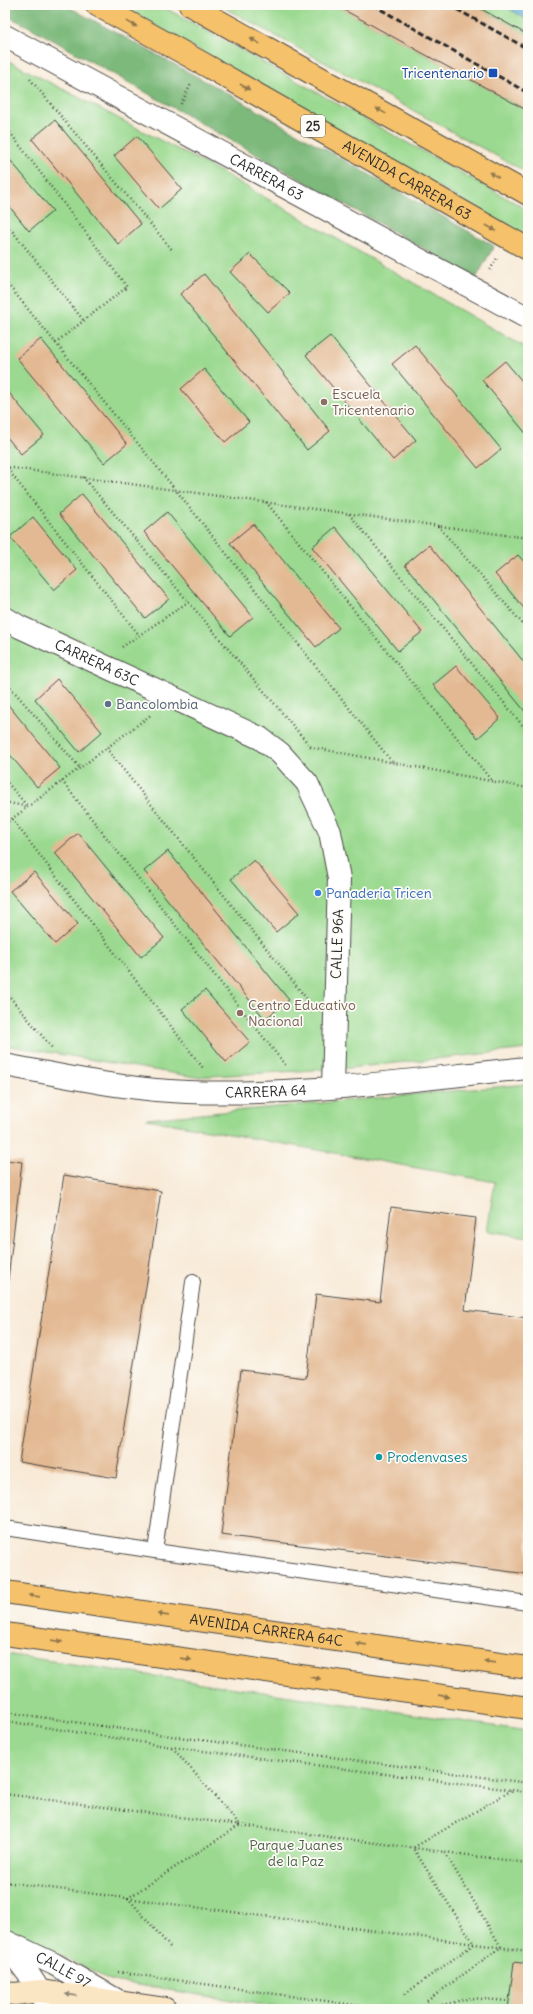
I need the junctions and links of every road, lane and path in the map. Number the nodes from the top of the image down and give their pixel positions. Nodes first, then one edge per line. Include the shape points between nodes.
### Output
1 (97, 5) edge
2 (190, 5) edge
3 (5, 36) edge
4 (202, 63) junction
5 (25, 73) dead end
6 (170, 124) junction
7 (5, 126) edge
8 (528, 194) edge
9 (5, 222) edge
10 (528, 249) edge
11 (173, 250) dead end
12 (5, 282) edge
13 (528, 318) edge
14 (84, 321) junction
15 (55, 343) junction
16 (5, 466) edge
17 (82, 477) junction
18 (175, 489) junction
19 (265, 502) junction
20 (348, 513) junction
21 (438, 526) junction
22 (528, 538) edge
23 (188, 602) junction
24 (5, 618) edge
25 (528, 630) edge
26 (139, 635) junction
27 (98, 663) junction
28 (5, 681) edge
29 (174, 697) junction
30 (528, 732) edge
31 (303, 746) dead end
32 (311, 747) junction
33 (106, 748) junction
34 (392, 762) junction
35 (80, 768) junction
36 (5, 780) edge
37 (62, 781) junction
38 (492, 781) junction
39 (307, 783) joint
40 (528, 788) edge
41 (5, 802) edge
42 (28, 807) junction
43 (12, 819) junction
44 (5, 824) edge
45 (5, 991) edge
46 (334, 1033) junction
47 (5, 1065) edge
48 (528, 1068) edge
49 (77, 1078) junction
50 (332, 1087) junction
51 (303, 1089) junction
52 (221, 1092) junction
53 (193, 1282) dead end
54 (5, 1528) edge
55 (155, 1551) junction
56 (5, 1592) edge
57 (528, 1604) edge
58 (5, 1634) edge
59 (528, 1668) edge
60 (528, 1708) edge
61 (5, 1712) edge
62 (5, 1721) edge
63 (172, 1747) junction
64 (528, 1783) edge
65 (512, 1789) junction
66 (528, 1792) edge
67 (5, 1794) edge
68 (240, 1825) junction
69 (413, 1848) junction
70 (445, 1852) junction
71 (528, 1863) edge
72 (5, 1882) edge
73 (128, 1898) junction
74 (5, 1941) edge
75 (474, 1944) junction
76 (5, 1946) edge
77 (170, 1947) dead end
78 (502, 1947) junction
79 (528, 1951) edge
80 (110, 1971) dead end
81 (5, 1994) edge
82 (405, 1994) dead end
83 (44, 2000) edge
84 (427, 2001) dead end
85 (509, 2001) dead end
86 (120, 2002) junction
87 (442, 2005) dead end
88 (165, 2009) edge
89 (383, 2009) edge

1 -> 4 main road, AVENIDA CARRERA 63 / 25
8 -> 2 main road
3 - 6 street, CARRERA 63
4 - 6 path
4 -> 10 main road, AVENIDA CARRERA 63 / 25
5 - 11 path
6 - 13 street, CARRERA 63
7 - 14 path via 127,287
9 - 14 path
12 - 15 path
14 - 15 path
15 - 18 path
16 - 17 path
16 - 26 path
17 - 18 path
17 - 23 path
18 - 19 path
18 - 34 path
19 - 20 path
19 - 38 path
20 - 21 path
20 - 30 path
21 - 22 path
21 - 25 path
23 - 26 path
23 - 32 path
24 - 27 street, CARRERA 63C
26 - 27 path
27 - 29 street, CARRERA 63C
28 - 35 path
29 - 33 path
29 - 39 street, CARRERA 63C via 260,738 280,753
31 - 32 path
32 - 34 path
33 - 35 path
33 - 46 path
34 - 38 path
35 - 37 path
36 - 42 path
37 - 42 path
37 - 51 path
38 - 40 path
39 - 46 street, CALLE 96A via 330,832 339,878
41 - 42 path
42 - 43 path
43 - 44 path
43 - 52 path
45 - 49 path
46 - 50 street, CALLE 96A
47 - 49 street, CARRERA 64
48 - 50 street, CARRERA 64
49 - 52 street, CARRERA 64 via 140,1088
50 - 51 street, CARRERA 64
51 - 52 street, CARRERA 64
53 - 55 lane
54 - 55 lane
55 - 57 lane
59 -> 56 main road, AVENIDA CARRERA 64C
58 -> 60 main road
61 - 64 path
62 - 63 path
63 - 65 path
63 - 68 path
65 - 66 path
65 - 69 path
67 - 68 path
68 - 69 path
68 - 73 path
69 - 70 path
69 - 75 path
70 - 71 path
70 - 78 path
72 - 73 path
73 - 75 path
73 - 77 path
74 - 86 street, CALLE 97 via 54,1964
75 - 78 path
75 - 82 path
76 - 83 street, CALLE 97
78 - 79 path
78 - 84 path
80 - 89 path
81 - 83 main road
86 -> 83 main road
85 - 87 path via 472,1998
86 - 88 main road

